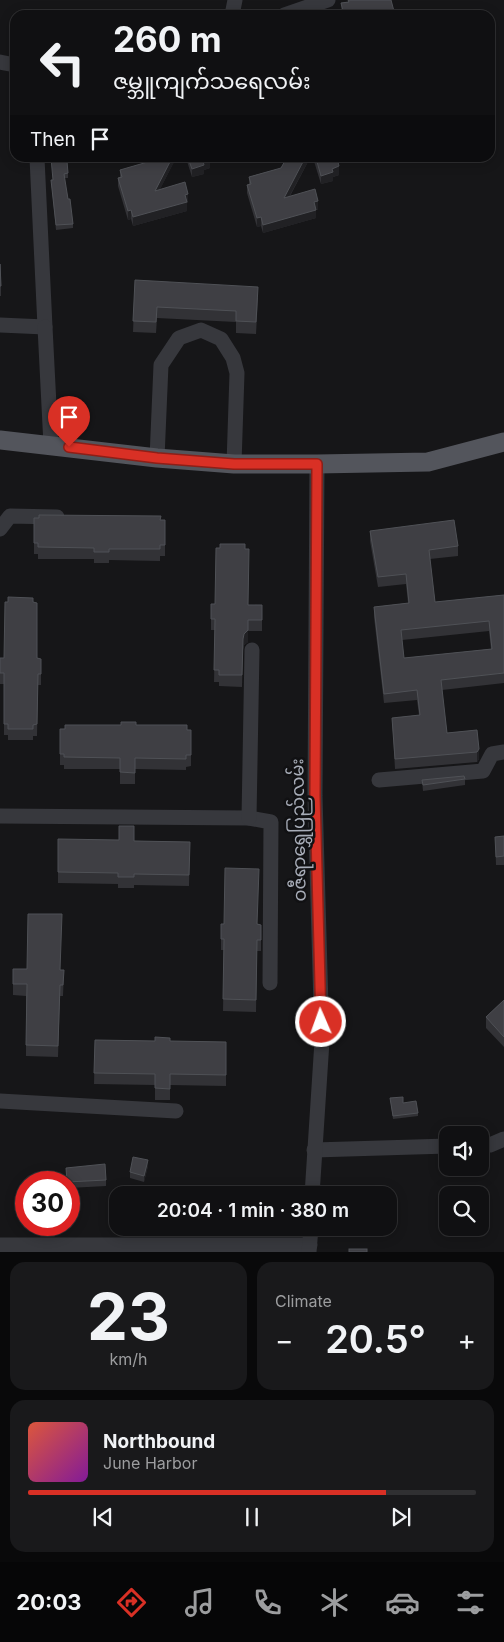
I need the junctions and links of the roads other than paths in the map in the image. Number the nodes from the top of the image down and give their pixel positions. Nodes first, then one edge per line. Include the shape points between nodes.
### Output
1 (328, 0) edge
2 (299, 10) edge
3 (37, 162) edge
4 (0, 325) edge
5 (45, 327) junction
6 (0, 440) edge
7 (504, 442) edge
8 (51, 445) junction
9 (157, 458) junction
10 (234, 464) junction
11 (317, 464) junction
12 (69, 517) edge
13 (0, 529) edge
14 (252, 650) dead end
15 (504, 752) edge
16 (379, 780) dead end
17 (0, 816) edge
18 (249, 818) junction
19 (270, 983) dead end
20 (0, 1101) edge
21 (176, 1111) dead end
22 (504, 1139) edge
23 (489, 1145) edge
24 (439, 1146) edge
25 (314, 1150) junction
26 (312, 1186) edge
27 (310, 1236) edge
28 (0, 1245) edge
29 (146, 1249) edge
30 (310, 1249) edge

1 - 2 street
3 - 5 street
4 - 5 street
5 - 8 street
6 - 8 main road
7 - 11 main road via 428,462
8 - 9 main road
9 - 10 main road
9 - 10 street via 162,365 179,338 201,330 221,339 234,358 237,373
10 - 11 main road
11 - 25 street, ဝဇီရာရွှေပြည်လမ်း via 315,796 322,1041
12 - 13 street via 10,516
14 - 18 street
15 - 16 street via 492,754 483,771
17 - 18 street
18 - 19 street via 271,822
20 - 21 street
22 - 23 street
24 - 25 street
25 - 26 street, ဝဇီရာရွှေပြည်လမ်း
27 - 30 street
28 - 29 street
29 - 30 street

